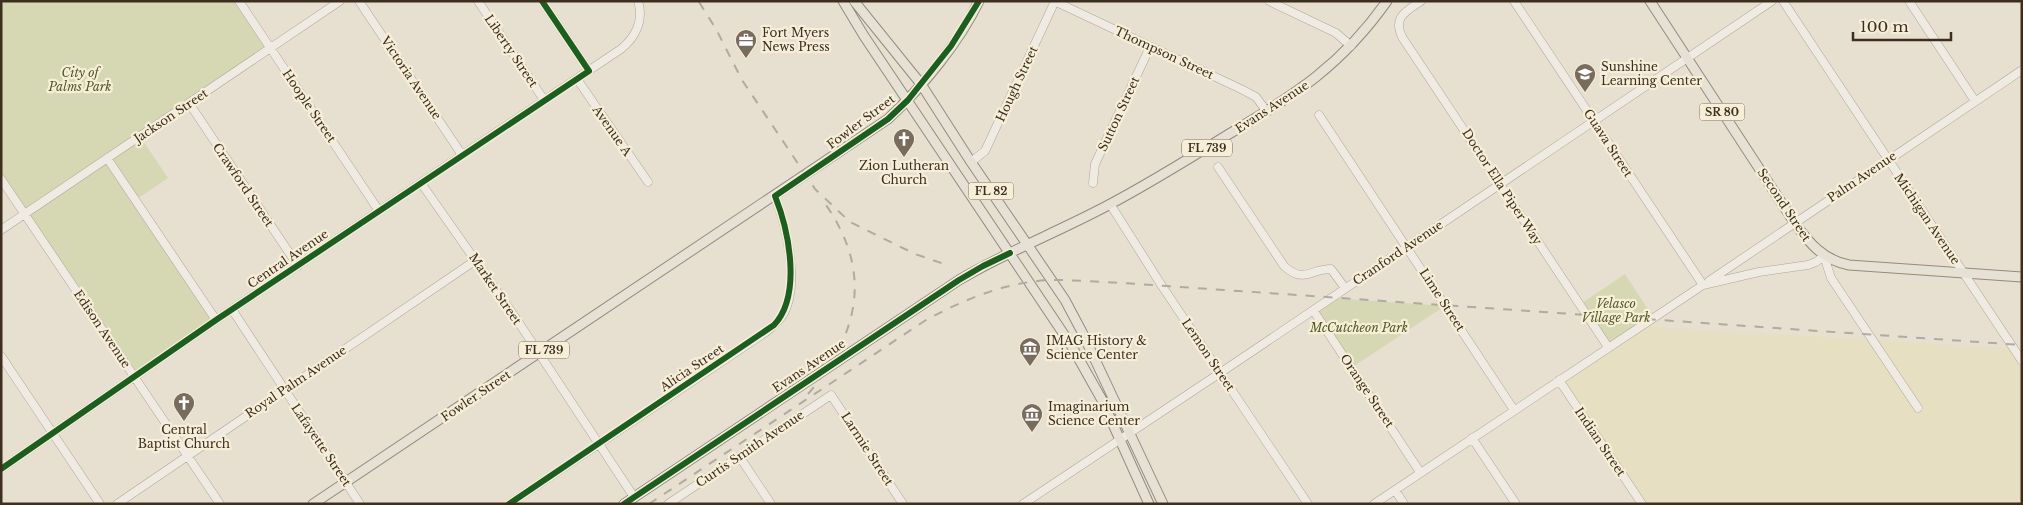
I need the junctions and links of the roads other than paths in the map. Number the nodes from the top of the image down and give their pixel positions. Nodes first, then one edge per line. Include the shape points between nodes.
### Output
1 (239, 1) edge
2 (340, 1) edge
3 (359, 1) edge
4 (478, 1) edge
5 (542, 1) edge
6 (638, 1) edge
7 (843, 1) edge
8 (854, 1) edge
9 (979, 1) edge
10 (1055, 1) edge
11 (1269, 1) edge
12 (1387, 1) edge
13 (1421, 1) edge
14 (1514, 1) edge
15 (1650, 1) edge
16 (1772, 1) edge
17 (1783, 1) edge
18 (1909, 1) edge
19 (849, 12) junction
20 (1351, 46) junction
21 (1150, 47) junction
22 (270, 48) junction
23 (1687, 58) junction
24 (902, 60) junction
25 (589, 70) junction
26 (2022, 70) edge
27 (577, 79) junction
28 (921, 84) junction
29 (544, 100) junction
30 (908, 100) junction
31 (1975, 101) junction
32 (189, 103) junction
33 (1267, 112) junction
34 (1319, 116) dead end
35 (1594, 121) junction
36 (462, 155) junction
37 (107, 158) junction
38 (1887, 160) junction
39 (971, 162) junction
40 (1218, 167) dead end
41 (1, 179) edge
42 (648, 182) dead end
43 (421, 183) junction
44 (1093, 183) dead end
45 (1500, 184) junction
46 (775, 196) junction
47 (1110, 204) junction
48 (379, 211) junction
49 (25, 214) junction
50 (1794, 222) junction
51 (1, 230) edge
52 (1028, 245) junction
53 (1407, 247) junction
54 (1010, 254) junction
55 (1824, 256) junction
56 (476, 260) junction
57 (298, 266) junction
58 (1963, 274) junction
59 (2022, 277) edge
60 (1703, 284) junction
61 (1346, 288) junction
62 (1313, 310) junction
63 (233, 311) junction
64 (216, 320) junction
65 (1608, 347) junction
66 (539, 354) junction
67 (1, 356) edge
68 (2022, 362) edge
69 (1220, 373) junction
70 (135, 377) junction
71 (1559, 380) junction
72 (284, 390) junction
73 (832, 394) joint
74 (1918, 408) dead end
75 (1514, 410) junction
76 (1130, 432) junction
77 (53, 433) junction
78 (1472, 438) junction
79 (1120, 440) junction
80 (598, 443) junction
81 (187, 455) junction
82 (739, 456) junction
83 (1, 469) edge
84 (1420, 472) junction
85 (346, 482) junction
86 (1395, 490) junction
87 (1034, 496) junction
88 (634, 497) junction
89 (100, 504) edge
90 (117, 504) edge
91 (220, 504) edge
92 (313, 504) edge
93 (360, 504) edge
94 (509, 504) edge
95 (624, 504) edge
96 (668, 504) edge
97 (771, 504) edge
98 (903, 504) edge
99 (1022, 504) edge
100 (1040, 504) edge
101 (1149, 504) edge
102 (1163, 504) edge
103 (1308, 504) edge
104 (1374, 504) edge
105 (1404, 504) edge
106 (1516, 504) edge
107 (1642, 504) edge

1 - 22 street, Hoople Street
2 - 22 street, Jackson Street
3 - 36 street, Victoria Avenue
4 - 29 street, Liberty Street
5 - 25 street
6 - 25 street, Central Avenue via 639,22 632,38
7 - 19 main road, FL 82
8 - 24 main road, FL 82
9 - 28 main road, Fowler Street / FL 739 via 951,46
10 - 21 street, Thompson Street
10 - 39 street, Hough Street via 985,151
11 - 20 street via 1336,33
12 - 20 main road, FL 739
13 - 45 street, Doctor Ella Piper Way via 1405,12 1397,27
14 - 35 street, Guava Street
15 - 23 main road, Second Street / SR 80
16 - 23 street, Cranford Avenue
17 - 38 street, Michigan Avenue
18 - 31 street
19 - 24 main road via 859,13 893,55
19 - 30 main road, FL 82
20 - 33 main road, Evans Avenue / FL 739 via 1306,87
21 - 33 street, Thompson Street via 1249,93
21 - 44 street, Sutton Street via 1095,164
22 - 32 street, Jackson Street
22 - 48 street, Hoople Street
23 - 35 street, Cranford Avenue
23 - 50 main road, Second Street / SR 80
24 - 28 main road, FL 82
25 - 27 street, Central Avenue
26 - 31 street, Palm Avenue
27 - 29 street, Central Avenue
27 - 42 street, Avenue A
28 - 30 main road, Fowler Street / FL 739
28 - 39 main road, FL 82
29 - 36 street, Central Avenue
30 - 46 main road, Fowler Street / FL 739 via 888,119
30 - 54 main road, FL 82
31 - 38 street, Palm Avenue
32 - 37 street, Jackson Street
32 - 57 street, Crawford Street
33 - 47 main road, Evans Avenue / FL 739
34 - 53 street, Lime Street
35 - 45 street, Cranford Avenue
35 - 60 street, Guava Street
36 - 43 street, Central Avenue
37 - 49 street, Jackson Street
37 - 64 street
38 - 50 street, Palm Avenue
38 - 58 street, Michigan Avenue
39 - 52 main road, FL 82
40 - 61 street via 1284,266 1298,276 1331,269
41 - 49 street, Edison Avenue
43 - 48 street, Central Avenue
43 - 56 street, Market Street
45 - 53 street, Cranford Avenue
45 - 65 street, Doctor Ella Piper Way
46 - 66 main road, Fowler Street / FL 739
46 - 80 street, Alicia Street via 788,246 791,278 788,305 781,318 766,332
47 - 52 main road, Evans Avenue / FL 739
47 - 69 street, Lemon Street
48 - 57 street, Central Avenue
49 - 51 street, Jackson Street
49 - 70 street, Edison Avenue
50 - 55 main road, Second Street / SR 80 via 1812,247
50 - 60 street, Palm Avenue
52 - 54 main road, Evans Avenue / FL 739
52 - 76 main road, FL 82 via 1065,300
53 - 61 street, Cranford Avenue
53 - 75 street, Lime Street
54 - 79 main road, FL 82 via 1071,345
54 - 88 main road, Evans Avenue / FL 739 via 959,280
55 - 58 main road, SR 80 via 1849,265
55 - 60 street via 1808,265
55 - 74 street, Second Street via 1831,278
56 - 66 street, Market Street
56 - 72 street, Royal Palm Avenue
57 - 63 street, Central Avenue
58 - 59 main road, SR 80
58 - 68 street, Michigan Avenue
60 - 65 street, Palm Avenue
61 - 62 street, Cranford Avenue
62 - 69 street, Cranford Avenue
62 - 84 street, Orange Street
63 - 64 street, Central Avenue
63 - 72 street, Lafayette Street
64 - 70 street, Central Avenue
65 - 71 street, Palm Avenue
66 - 80 street, Market Street
66 - 85 main road, Fowler Street / FL 739
67 - 77 street
69 - 76 street, Cranford Avenue
69 - 103 street, Lemon Street
70 - 77 street, Central Avenue
70 - 81 street, Edison Avenue
71 - 75 street, Palm Avenue
71 - 107 street, Indian Street
72 - 81 street, Royal Palm Avenue
72 - 85 street, Lafayette Street
73 - 82 street, Curtis Smith Avenue
73 - 98 street, Larmie Street
75 - 78 street, Palm Avenue
76 - 79 street, Cranford Avenue
76 - 102 main road, FL 82
77 - 83 street, Central Avenue
77 - 89 street
78 - 84 street, Palm Avenue
78 - 106 street
79 - 87 street, Cranford Avenue
79 - 101 main road, FL 82
80 - 88 street, Market Street
80 - 94 street, Alicia Street
81 - 90 street, Royal Palm Avenue
81 - 91 street, Edison Avenue
82 - 96 street, Curtis Smith Avenue
82 - 97 street
84 - 86 street, Palm Avenue
85 - 92 main road, Fowler Street / FL 739
85 - 93 street, Lafayette Street
86 - 104 street, Palm Avenue
86 - 105 street
87 - 99 street, Cranford Avenue
87 - 100 street
88 - 95 main road, Evans Avenue / FL 739

